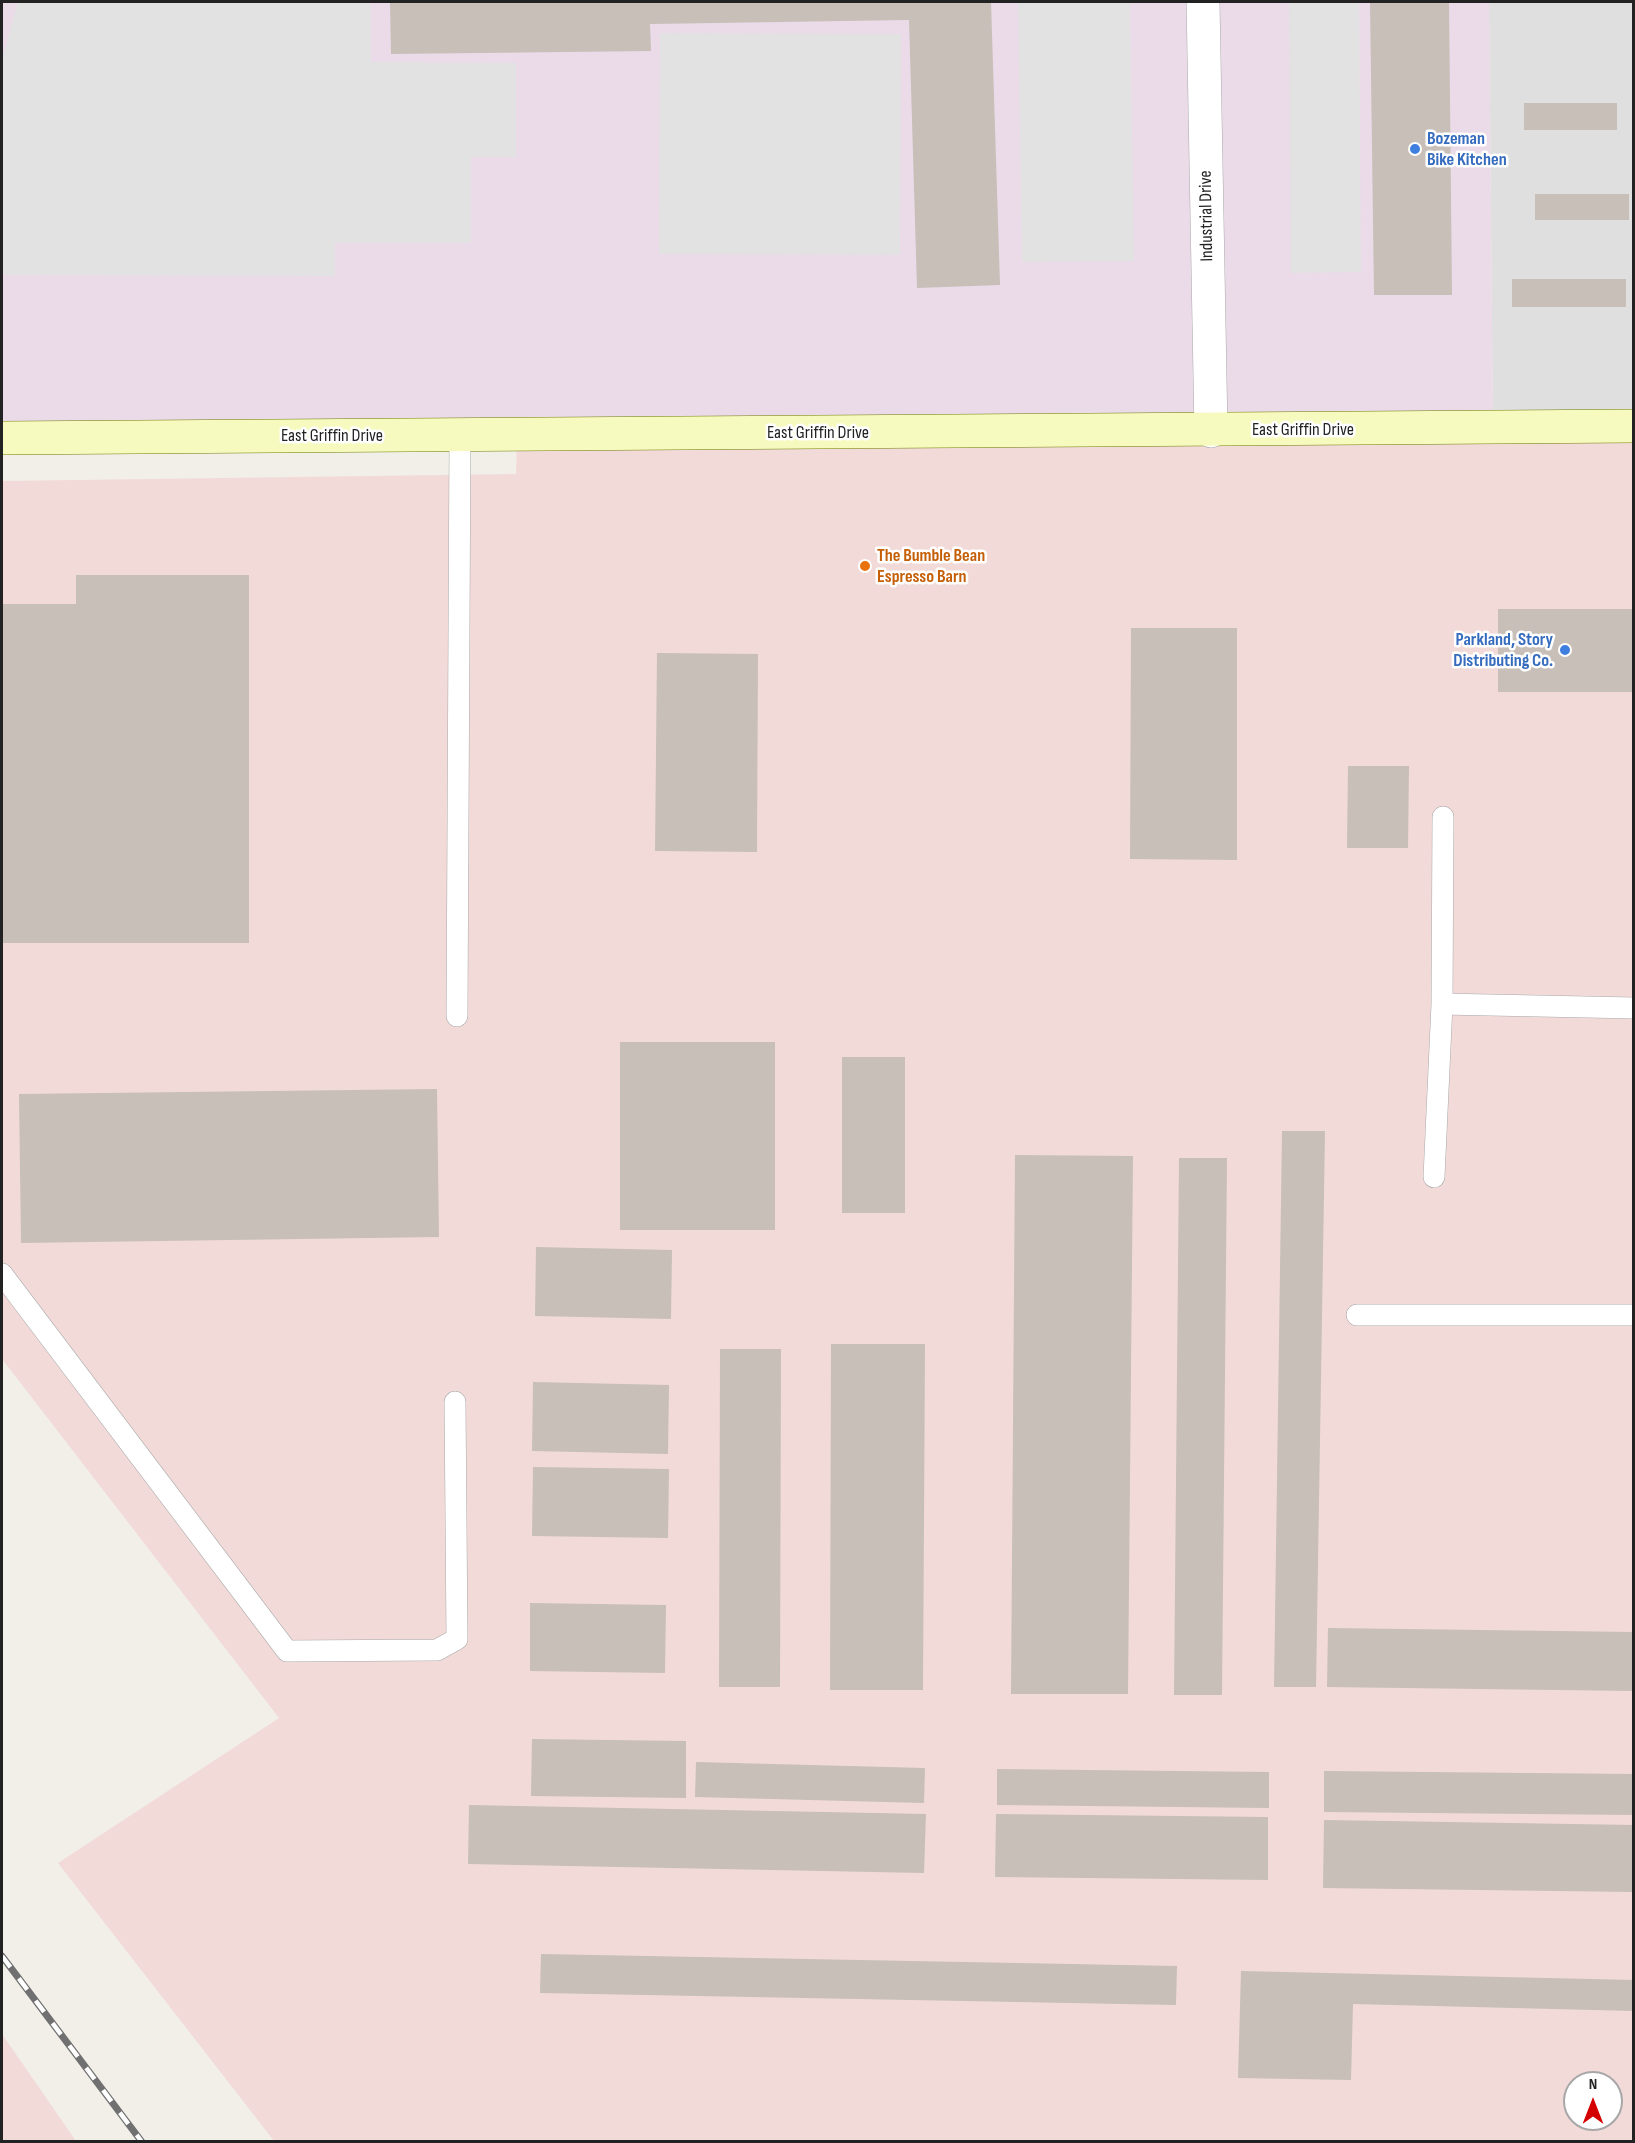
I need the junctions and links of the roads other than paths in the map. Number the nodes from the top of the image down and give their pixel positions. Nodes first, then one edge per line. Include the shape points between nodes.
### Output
1 (1203, 2) edge
2 (1634, 426) edge
3 (1211, 431) junction
4 (460, 435) junction
5 (2, 438) edge
6 (1443, 817) dead end
7 (1442, 1004) junction
8 (1634, 1008) edge
9 (457, 1016) dead end
10 (1434, 1176) dead end
11 (2, 1274) edge
12 (1634, 1315) edge
13 (1357, 1316) dead end
14 (456, 1402) dead end

1 - 3 street, Industrial Drive
2 - 3 main road, East Griffin Drive
3 - 4 main road, East Griffin Drive
4 - 5 main road, East Griffin Drive
4 - 9 lane
6 - 7 lane
7 - 8 lane
7 - 10 lane
11 - 14 lane via 288,1651 437,1650 458,1639
12 - 13 lane

